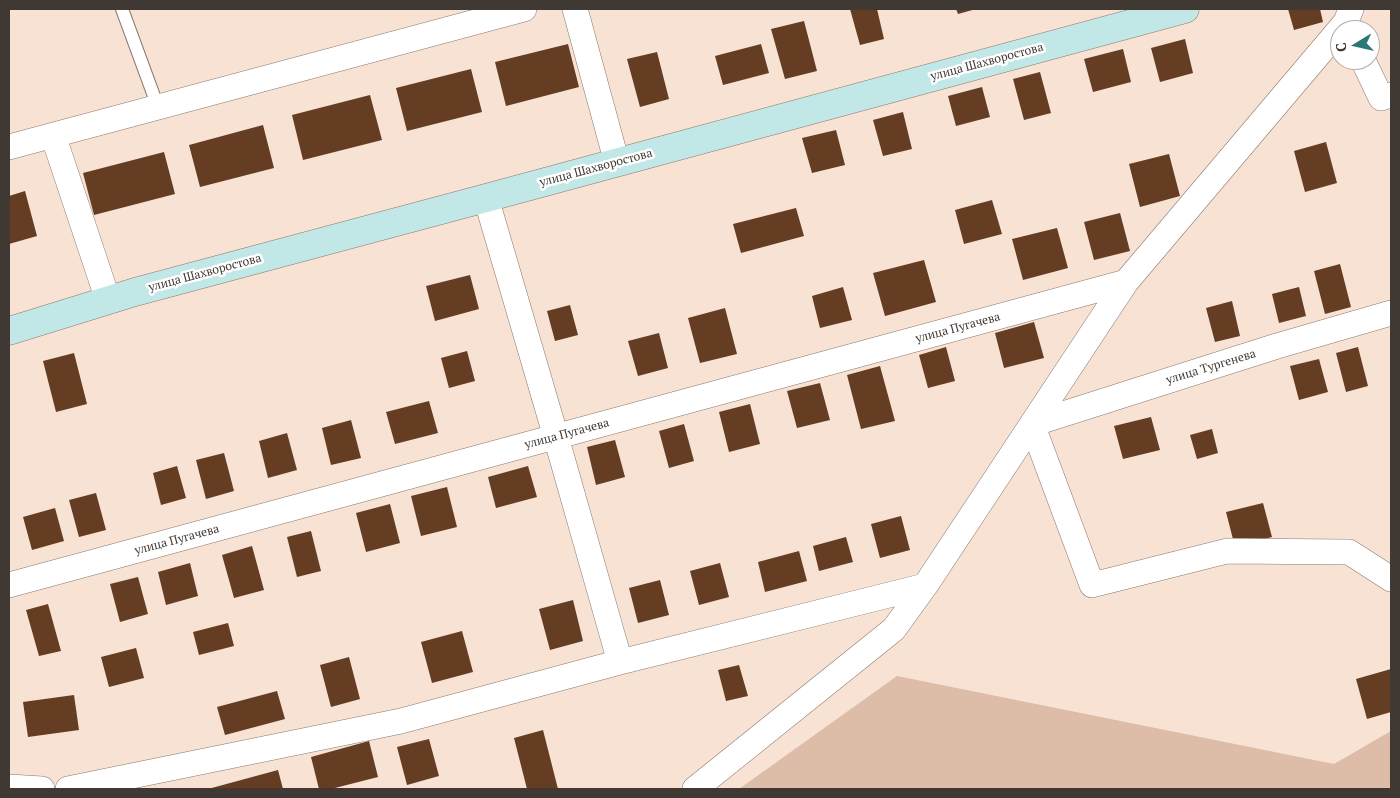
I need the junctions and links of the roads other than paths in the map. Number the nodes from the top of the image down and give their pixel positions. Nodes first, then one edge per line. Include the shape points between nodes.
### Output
1 (122, 9) edge
2 (524, 9) edge
3 (575, 9) edge
4 (1185, 9) edge
5 (1330, 42) edge
6 (1368, 70) edge
7 (1391, 96) edge
8 (158, 107) junction
9 (53, 135) junction
10 (9, 147) edge
11 (617, 163) junction
12 (486, 198) junction
13 (1126, 282) junction
14 (108, 300) junction
15 (1391, 312) edge
16 (9, 331) edge
17 (1032, 424) junction
18 (556, 437) junction
19 (1391, 579) edge
20 (9, 585) edge
21 (925, 586) junction
22 (620, 662) junction
23 (113, 785) edge
24 (9, 787) edge
25 (42, 789) edge
26 (68, 789) edge
27 (695, 789) edge

1 - 8 lane
2 - 8 street
3 - 11 street
4 - 11 street, улица Шахворостова
5 - 13 street
6 - 7 street via 1381,98
8 - 9 street
9 - 10 street
9 - 14 street
11 - 12 street, улица Шахворостова
12 - 14 street, улица Шахворостова
12 - 18 street
13 - 17 street
13 - 18 street, улица Пугачева
14 - 16 street, улица Шахворостова
15 - 17 street, улица Тургенева
17 - 19 street via 1092,585 1227,551 1349,552
17 - 21 street
18 - 20 street, улица Пугачева
18 - 22 street
21 - 22 street
21 - 27 street via 894,629
22 - 23 street via 401,721
23 - 26 street
24 - 25 street

